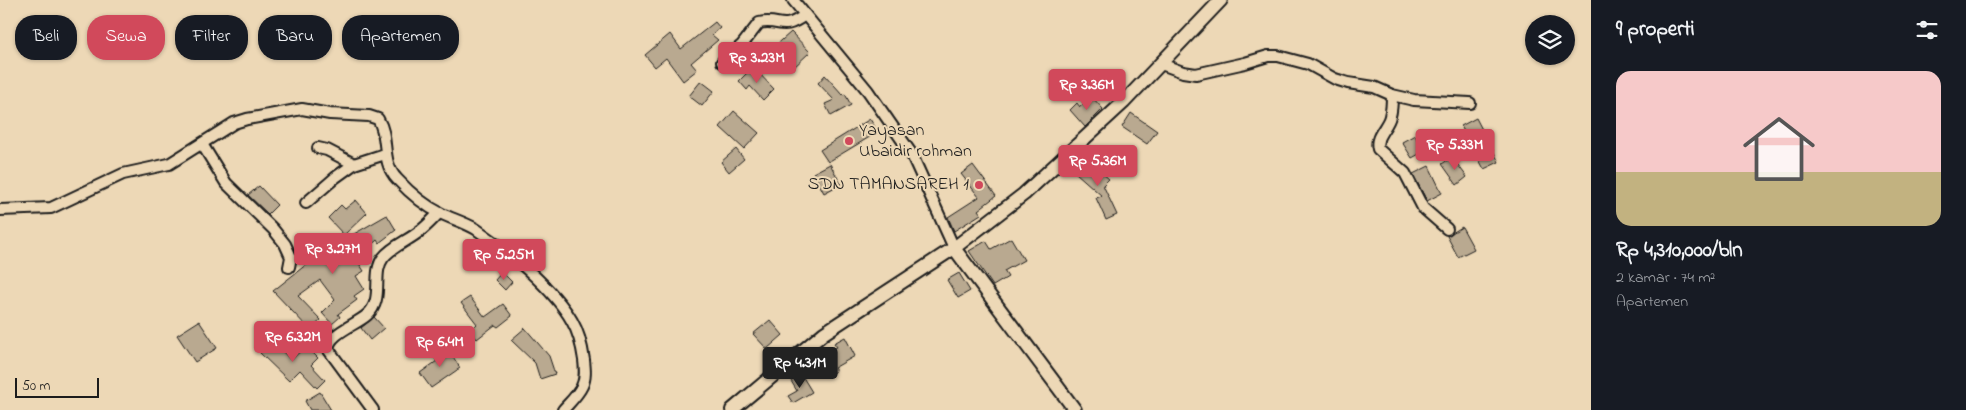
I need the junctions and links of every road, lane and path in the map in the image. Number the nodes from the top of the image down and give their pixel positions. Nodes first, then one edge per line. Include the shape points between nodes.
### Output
1 (792, 0) edge
2 (1221, 0) edge
3 (805, 15) junction
4 (722, 62) dead end
5 (1161, 64) junction
6 (1392, 95) junction
7 (1470, 103) dead end
8 (202, 144) junction
9 (318, 148) dead end
10 (385, 154) junction
11 (354, 164) junction
12 (306, 202) dead end
13 (0, 210) edge
14 (439, 213) junction
15 (1447, 229) dead end
16 (954, 248) junction
17 (289, 267) dead end
18 (372, 410) edge
19 (563, 410) edge
20 (732, 410) edge
21 (1075, 410) edge

1 - 3 street
2 - 5 street
3 - 4 street via 785,25 759,23 742,45
3 - 16 street via 868,91 911,153
5 - 6 street via 1196,74 1278,56 1308,64 1335,79
5 - 16 street via 1024,194
6 - 7 street via 1414,100
6 - 15 street via 1391,115 1377,145 1405,173 1424,210
8 - 10 street via 234,123 309,109 378,119 386,136
8 - 13 street via 169,164 123,174 51,208
8 - 17 street via 226,182 285,244 291,257
9 - 11 street
10 - 11 street
10 - 14 street via 395,177
11 - 12 street
14 - 18 street via 419,232 382,258 373,309 328,345
14 - 19 street via 475,228 514,258 550,292 572,320 580,338 585,373 582,386
16 - 20 street via 824,333
16 - 21 street

